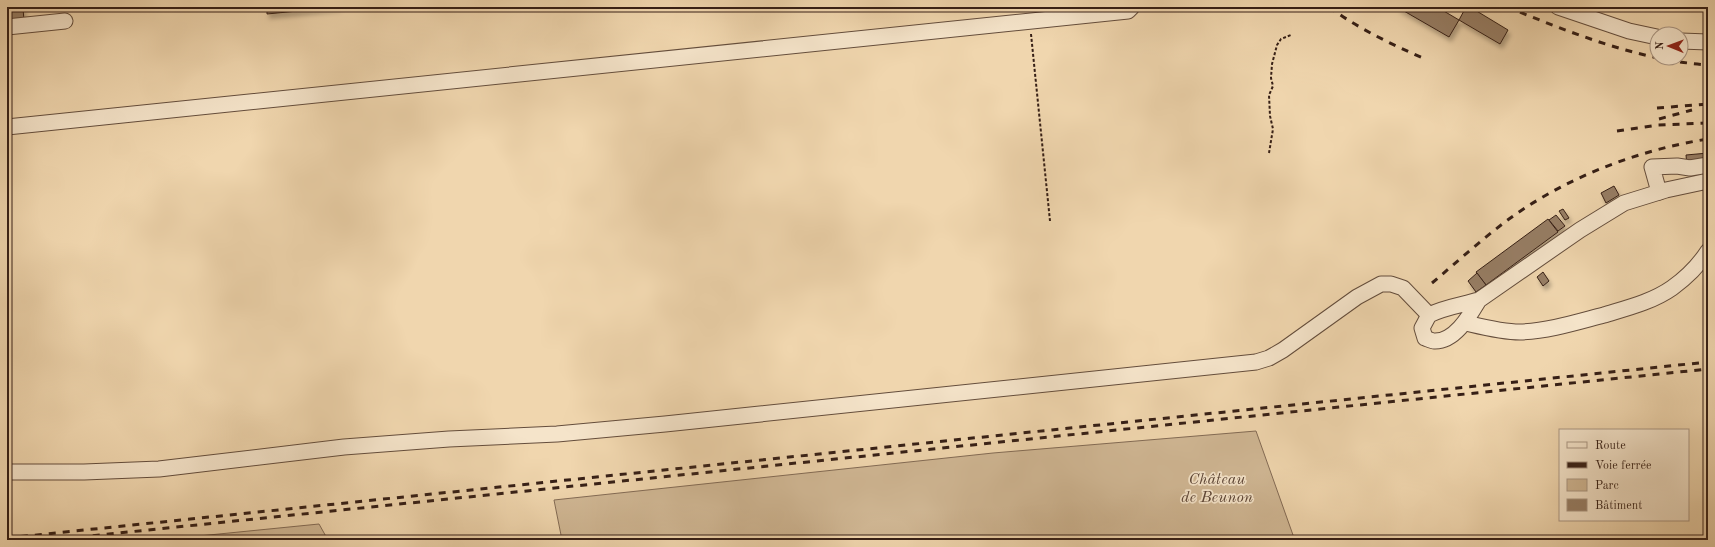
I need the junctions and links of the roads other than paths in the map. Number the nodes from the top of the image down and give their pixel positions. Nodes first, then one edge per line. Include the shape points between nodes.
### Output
1 (1132, 7) edge
2 (1558, 7) edge
3 (65, 22) dead end
4 (7, 28) edge
5 (1649, 35) edge
6 (1689, 41) edge
7 (1708, 42) edge
8 (7, 127) edge
9 (1708, 165) edge
10 (1708, 181) edge
11 (1659, 192) junction
12 (1708, 251) edge
13 (1479, 300) junction
14 (1429, 315) junction
15 (1466, 323) junction
16 (7, 472) edge

1 - 8 lane via 1128,11
2 - 5 lane
3 - 4 lane
6 - 7 lane
9 - 11 lane via 1690,168 1652,167
10 - 11 lane
11 - 13 lane via 1624,202
12 - 15 lane via 1688,276 1672,289 1652,300 1627,308 1574,323 1520,332
13 - 14 lane via 1442,308
13 - 15 lane
14 - 15 lane via 1422,328 1426,338 1435,341 1448,337
14 - 16 lane via 1403,288 1381,284 1357,296 1282,350 1256,362 557,434 344,447 159,469

